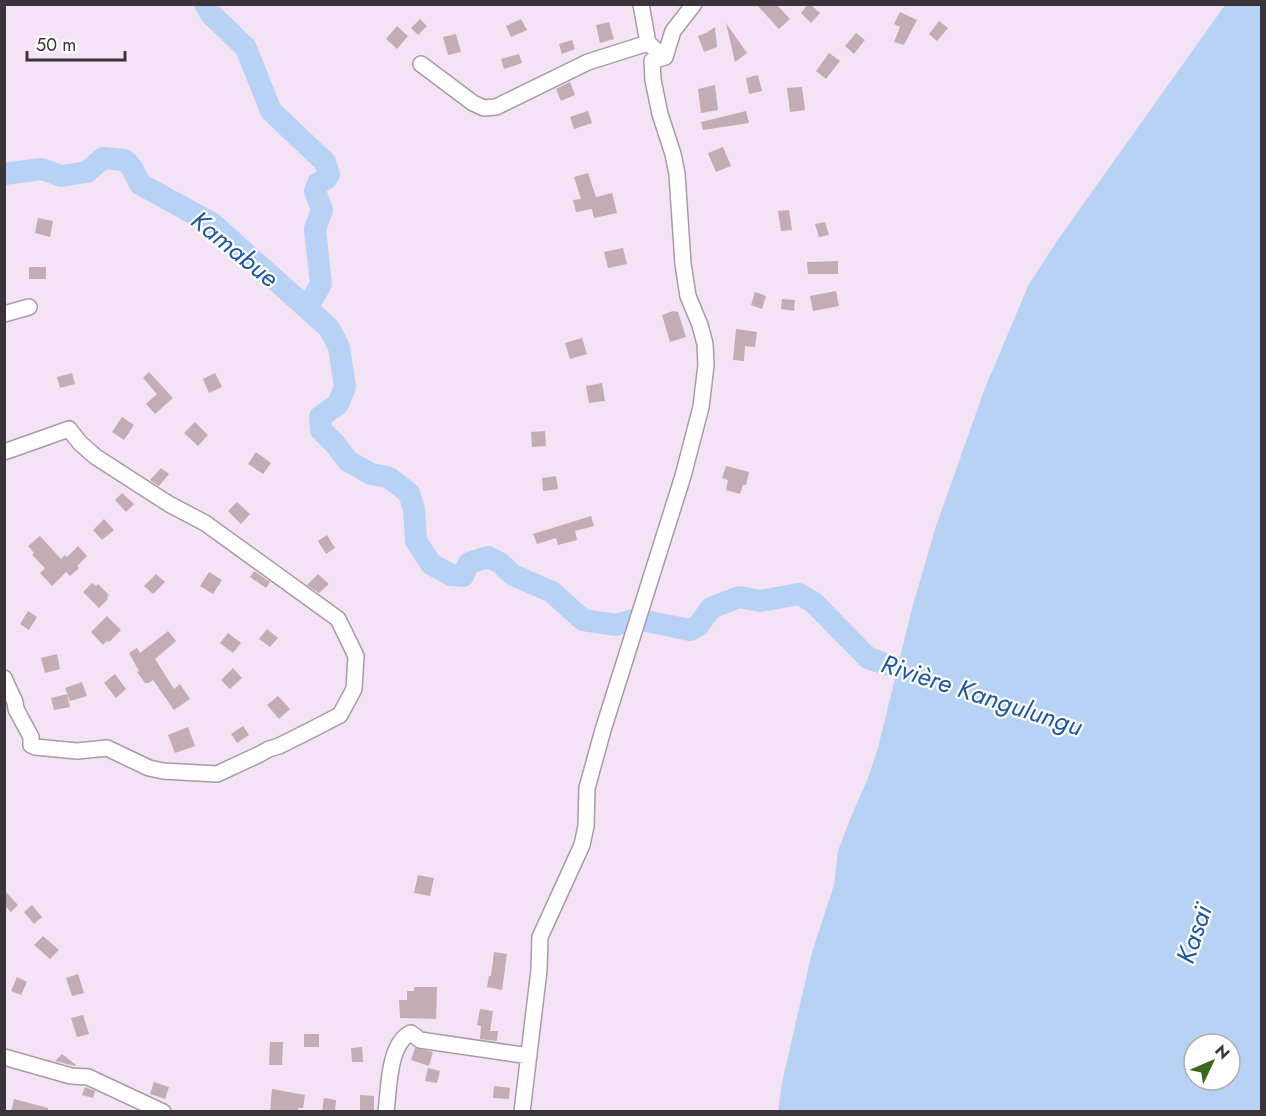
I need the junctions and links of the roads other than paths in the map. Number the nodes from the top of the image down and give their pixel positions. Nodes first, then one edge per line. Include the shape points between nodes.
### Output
1 (641, 4) edge
2 (694, 4) edge
3 (648, 43) junction
4 (665, 57) junction
5 (421, 64) dead end
6 (29, 307) dead end
7 (4, 314) edge
8 (4, 452) edge
9 (4, 678) edge
10 (529, 1056) junction
11 (4, 1057) edge
12 (163, 1112) edge
13 (386, 1112) edge
14 (522, 1112) edge

1 - 3 street
2 - 4 street via 673,31
3 - 4 street
3 - 5 street via 588,62 489,109 472,103
4 - 10 street via 652,61 653,80 677,174 682,264 688,296 705,344 701,407 587,788 582,845 540,937
6 - 7 street
8 - 9 street via 69,429 96,457 205,523 338,619 356,656 354,689 340,715 217,774 149,768 107,748 77,751 31,745
10 - 13 street via 420,1040 411,1033 398,1044
10 - 14 street
11 - 12 street via 88,1077

